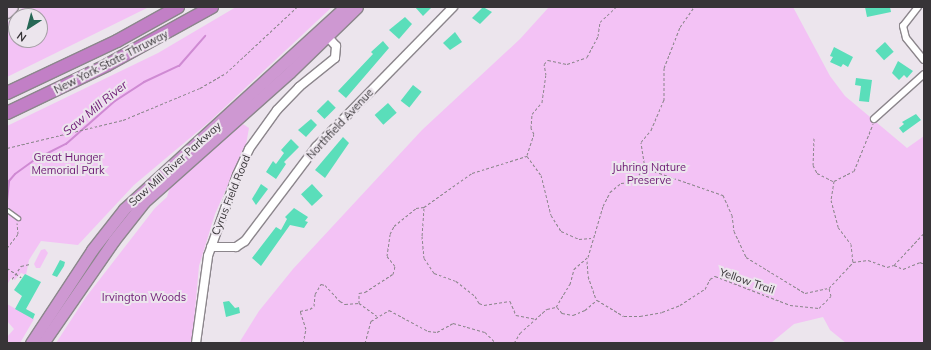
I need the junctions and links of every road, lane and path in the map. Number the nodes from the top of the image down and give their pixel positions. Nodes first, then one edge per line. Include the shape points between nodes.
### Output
1 (13, 7) edge
2 (178, 7) edge
3 (212, 7) edge
4 (296, 7) edge
5 (346, 7) edge
6 (357, 7) edge
7 (453, 7) edge
8 (616, 7) edge
9 (694, 7) edge
10 (918, 7) edge
11 (7, 13) edge
12 (327, 36) junction
13 (924, 60) edge
14 (924, 74) edge
15 (7, 93) edge
16 (7, 113) edge
17 (874, 119) joint
18 (814, 138) dead end
19 (7, 148) edge
20 (526, 156) junction
21 (644, 168) junction
22 (834, 181) junction
23 (424, 207) junction
24 (7, 210) edge
25 (18, 218) dead end
26 (15, 222) dead end
27 (924, 233) edge
28 (592, 238) junction
29 (211, 247) junction
30 (7, 248) edge
31 (587, 260) junction
32 (853, 262) junction
33 (30, 264) dead end
34 (924, 264) edge
35 (894, 265) junction
36 (7, 268) edge
37 (16, 273) junction
38 (21, 277) dead end
39 (12, 279) dead end
40 (829, 288) junction
41 (597, 300) junction
42 (359, 303) junction
43 (556, 307) junction
44 (378, 317) junction
45 (537, 319) junction
46 (31, 343) edge
47 (42, 343) edge
48 (196, 343) edge
49 (303, 343) edge
50 (365, 343) edge
51 (496, 343) edge
52 (514, 343) edge

1 - 11 main road
2 - 15 highway, New York State Thruway via 117,41
3 - 16 highway, New York State Thruway via 107,65
4 - 19 path via 226,73 155,108 123,120
5 - 46 highway, Saw Mill River Parkway via 124,210 84,261
6 - 12 highway, Saw Mill River Parkway
7 - 29 street, Northfield Avenue via 316,147 245,241 236,247
8 - 20 path via 600,22 598,36 587,57 567,64 548,60 544,64 546,75 542,102 532,114 531,128 534,134
9 - 21 path via 680,27 664,68 664,100 651,130 641,142
10 - 13 street via 903,26 906,38
12 - 29 street, Cyrus Field Road via 336,46 336,56 287,99 249,149 223,210
12 - 47 highway, Saw Mill River Parkway via 136,211
14 - 17 street
17 - 22 path via 854,171
18 - 22 path via 813,165 817,173
20 - 23 path via 472,174
20 - 28 path via 541,175 551,214 561,231 579,239
21 - 28 path via 632,182 621,183 610,192
21 - 40 path via 723,195 732,215 734,231 746,257 754,264 804,293
22 - 32 path via 831,200 838,227 852,244
23 - 42 path via 416,208 394,226 390,234 387,256 395,266 393,274 365,292 359,292
23 - 45 path via 424,258 434,273 456,281 475,296 479,304 510,301 516,315
24 - 25 lane
26 - 30 path via 20,228
27 - 35 path
28 - 31 path
29 - 48 street, Cyrus Field Road via 201,295
31 - 41 path via 588,276
31 - 43 path via 574,269 570,284
32 - 35 path via 868,260 887,267
32 - 40 path
33 - 37 path via 21,266
34 - 35 path via 920,262 903,269
36 - 37 path
37 - 38 path
37 - 39 path
40 - 41 path, Yellow Trail via 831,296 819,308 790,305 715,276 710,279 705,289 680,305 662,312 634,317 624,316
41 - 43 path via 586,310 573,315 562,314
42 - 44 path
42 - 49 path via 345,304 321,284 315,294 314,306 300,311 306,329
43 - 45 path via 547,309
44 - 50 path via 371,321
44 - 51 path via 390,310 428,331 436,332 453,323 484,332
45 - 52 path via 520,333

